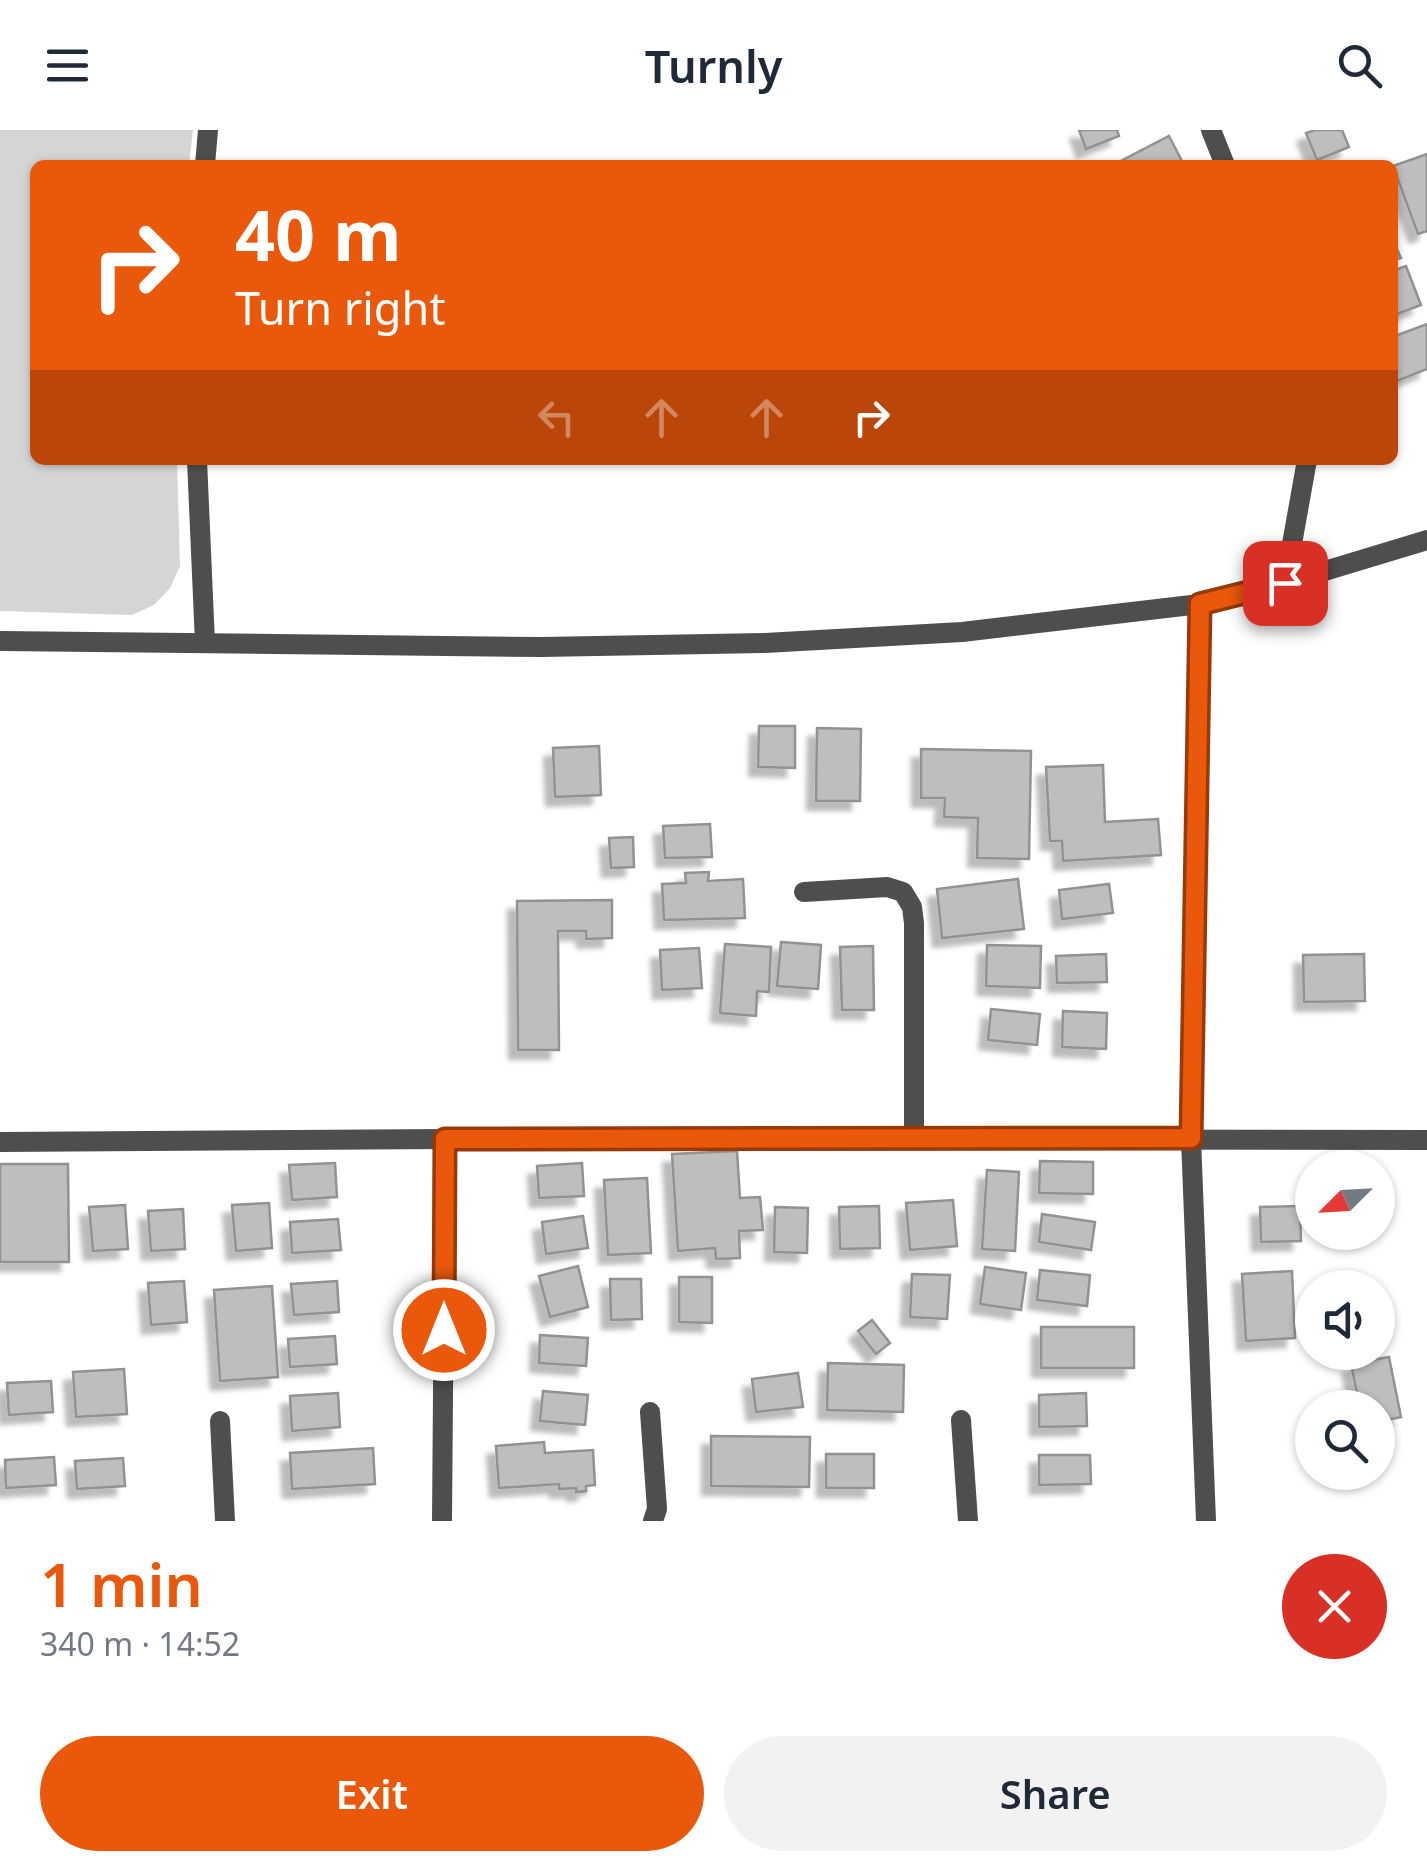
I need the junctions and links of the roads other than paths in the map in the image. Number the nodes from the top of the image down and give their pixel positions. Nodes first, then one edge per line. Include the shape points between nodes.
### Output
1 (208, 130) edge
2 (1211, 130) edge
3 (205, 160) edge
4 (1223, 160) edge
5 (197, 465) edge
6 (1307, 465) edge
7 (1427, 540) edge
8 (1285, 583) junction
9 (1200, 604) junction
10 (0, 641) edge
11 (205, 643) junction
12 (804, 892) dead end
13 (1191, 1138) junction
14 (445, 1139) junction
15 (914, 1139) junction
16 (1427, 1140) edge
17 (0, 1142) edge
18 (650, 1412) dead end
19 (961, 1420) dead end
20 (220, 1421) dead end
21 (225, 1521) edge
22 (442, 1521) edge
23 (653, 1521) edge
24 (968, 1521) edge
25 (1206, 1521) edge

1 - 3 street
2 - 4 street
5 - 11 street
6 - 8 street
7 - 8 street
8 - 9 street
9 - 11 street via 962,632 765,643
9 - 13 street
10 - 11 street
12 - 15 street via 887,887 903,892 912,908
13 - 15 street
13 - 16 street
13 - 25 street
14 - 15 street
14 - 17 street
14 - 22 street
18 - 23 street
19 - 24 street
20 - 21 street

